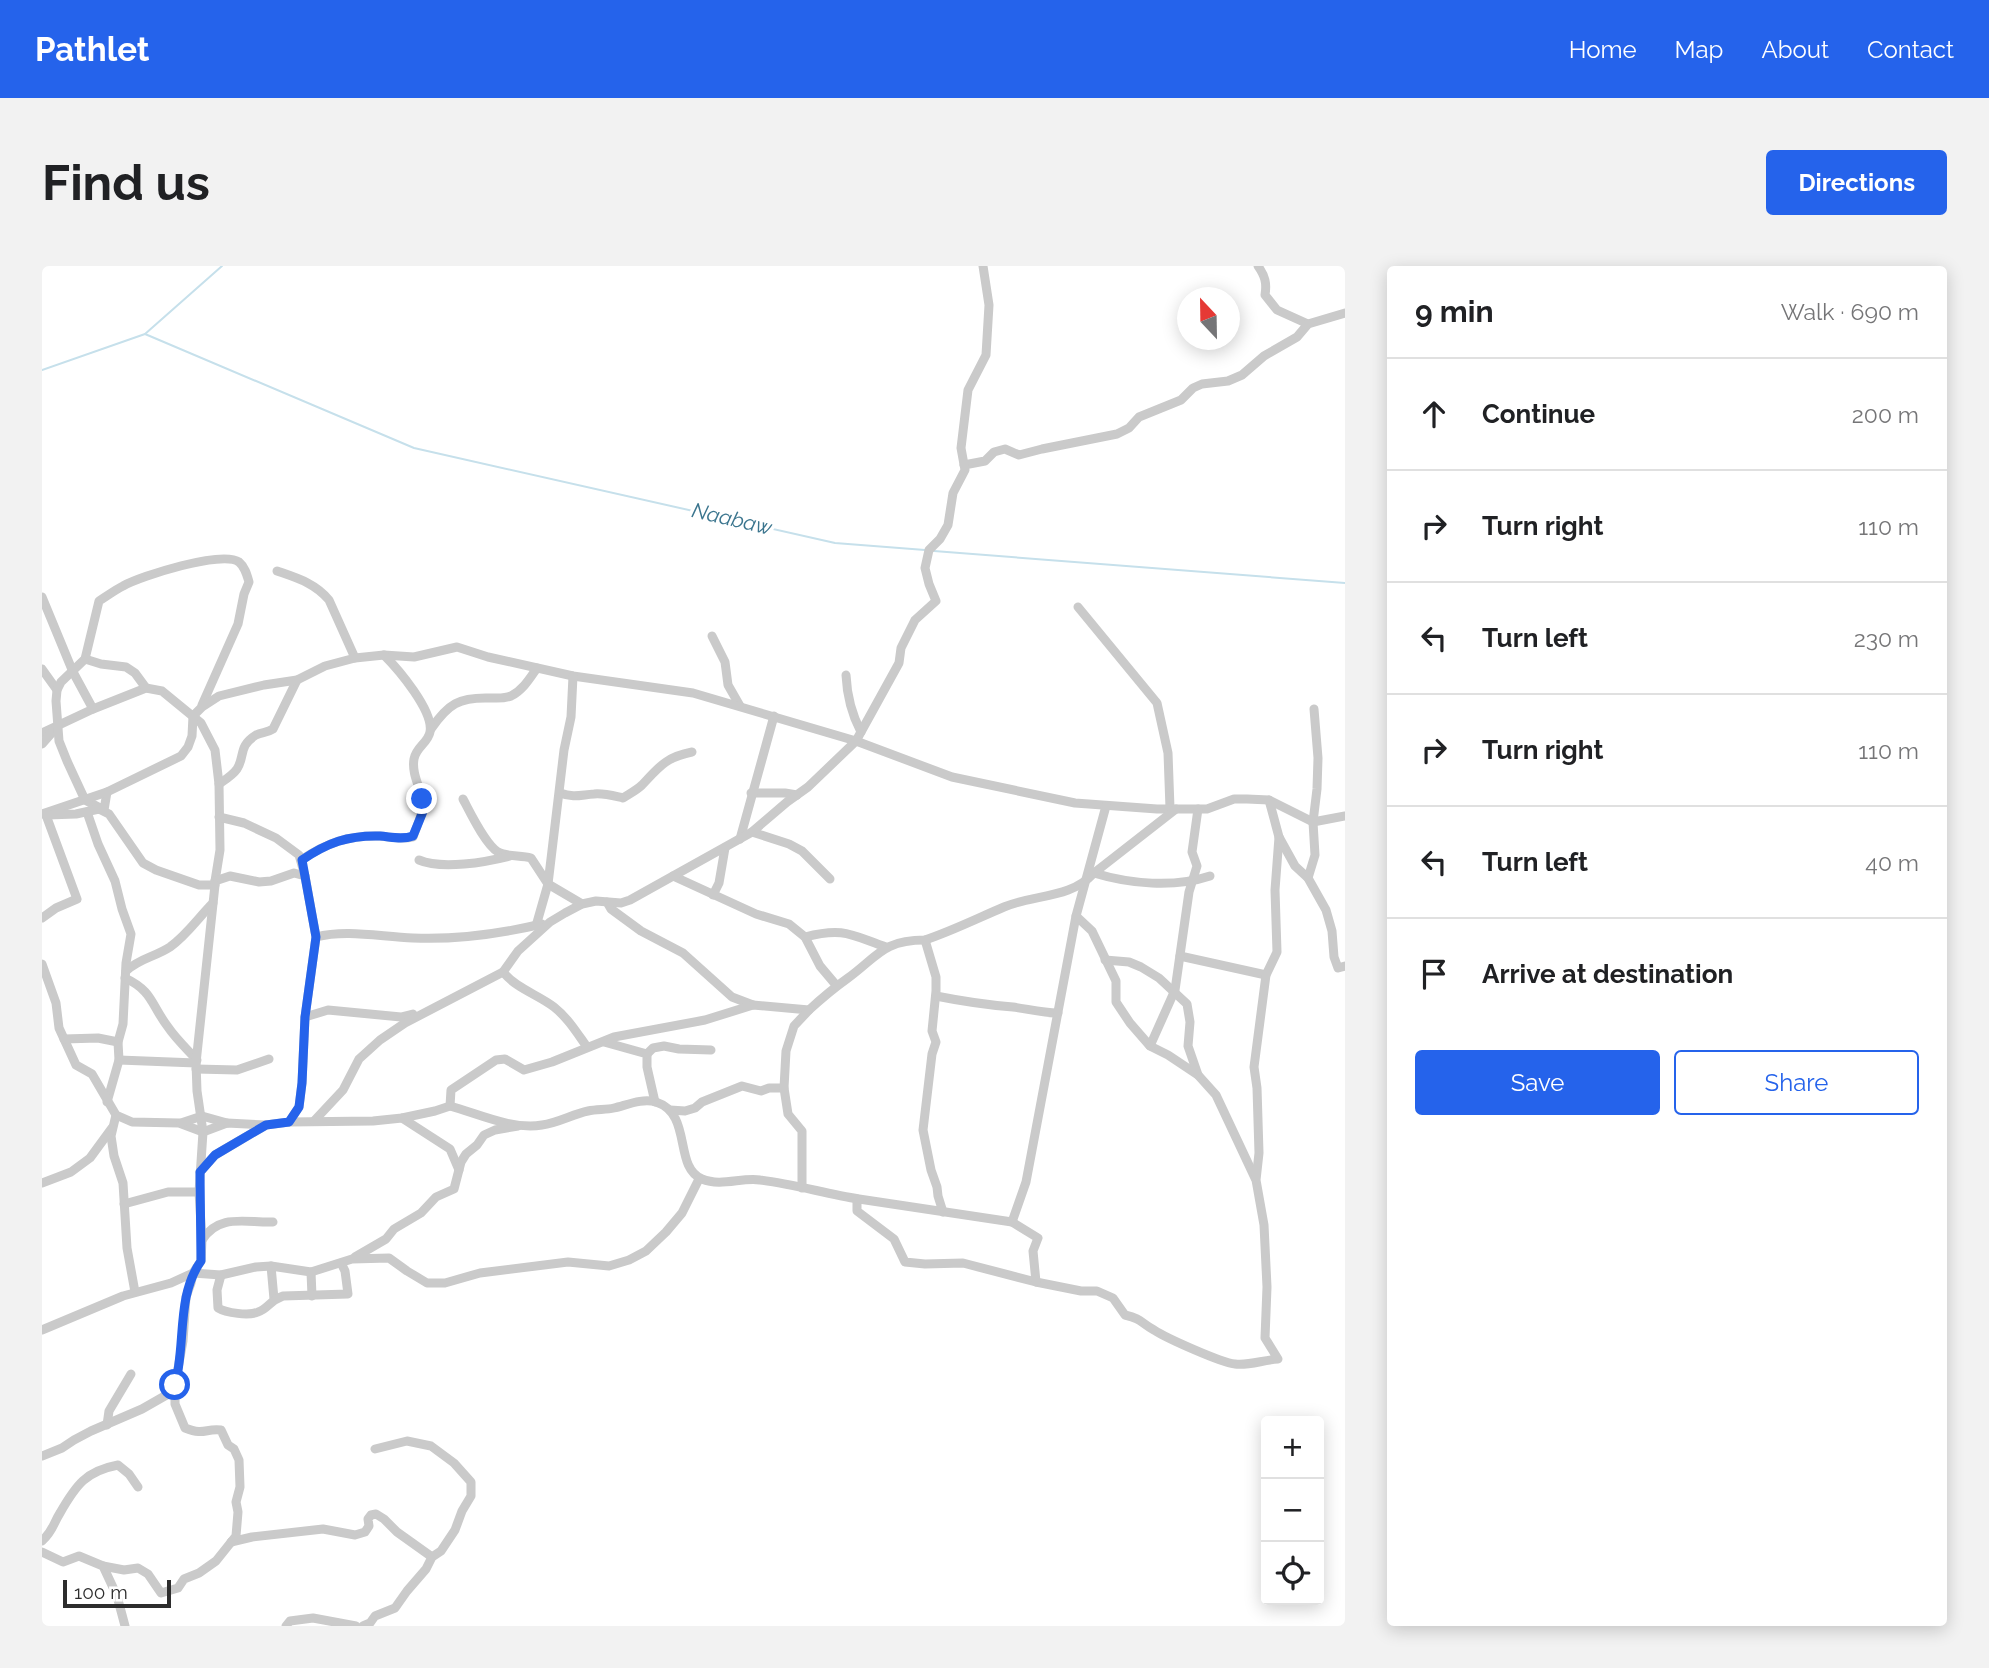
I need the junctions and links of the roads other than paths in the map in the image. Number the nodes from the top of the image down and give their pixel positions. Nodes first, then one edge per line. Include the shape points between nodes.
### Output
1 (983, 266) edge
2 (1258, 266) edge
3 (1345, 313) edge
4 (1308, 324) junction
5 (964, 465) junction
6 (277, 571) dead end
7 (42, 597) edge
8 (1078, 607) dead end
9 (712, 636) dead end
10 (384, 655) junction
11 (355, 658) junction
12 (85, 659) junction
13 (537, 668) junction
14 (42, 669) edge
15 (73, 672) junction
16 (846, 675) dead end
17 (573, 677) junction
18 (297, 680) junction
19 (146, 688) junction
20 (57, 690) junction
21 (202, 706) junction
22 (740, 706) junction
23 (93, 709) junction
24 (1314, 709) dead end
25 (193, 716) junction
26 (774, 716) junction
27 (59, 726) junction
28 (431, 729) junction
29 (42, 733) edge
30 (859, 737) junction
31 (42, 744) edge
32 (692, 752) dead end
33 (219, 784) junction
34 (107, 792) junction
35 (560, 793) junction
36 (751, 793) junction
37 (797, 795) junction
38 (463, 799) dead end
39 (85, 800) junction
40 (1269, 800) junction
41 (1106, 806) junction
42 (1174, 808) junction
43 (1198, 808) junction
44 (104, 810) junction
45 (87, 812) junction
46 (43, 815) edge
47 (1345, 816) edge
48 (219, 817) junction
49 (1313, 822) junction
50 (752, 832) junction
51 (1279, 837) junction
52 (740, 839) junction
53 (725, 848) junction
54 (516, 855) junction
55 (302, 860) junction
56 (419, 860) dead end
57 (1094, 873) junction
58 (305, 876) junction
59 (673, 876) junction
60 (1210, 876) dead end
61 (1308, 877) junction
62 (830, 879) dead end
63 (1085, 882) junction
64 (1192, 882) junction
65 (215, 883) junction
66 (548, 884) junction
67 (713, 895) junction
68 (607, 902) junction
69 (213, 903) junction
70 (582, 904) junction
71 (1076, 916) junction
72 (42, 918) edge
73 (550, 922) junction
74 (536, 926) junction
75 (316, 937) junction
76 (806, 937) junction
77 (925, 940) junction
78 (886, 947) junction
79 (1180, 956) junction
80 (1105, 960) junction
81 (42, 964) edge
82 (1345, 966) edge
83 (503, 972) junction
84 (126, 975) junction
85 (1266, 975) junction
86 (836, 985) junction
87 (1174, 992) junction
88 (936, 996) junction
89 (754, 1005) junction
90 (428, 1010) junction
91 (809, 1010) junction
92 (1058, 1013) junction
93 (305, 1017) junction
94 (64, 1039) junction
95 (118, 1042) junction
96 (602, 1042) junction
97 (1150, 1046) junction
98 (587, 1047) junction
99 (711, 1050) dead end
100 (647, 1054) junction
101 (269, 1059) dead end
102 (119, 1060) junction
103 (196, 1064) junction
104 (1198, 1076) junction
105 (784, 1088) junction
106 (107, 1102) junction
107 (655, 1102) junction
108 (450, 1106) junction
109 (670, 1110) junction
110 (116, 1115) junction
111 (202, 1116) junction
112 (402, 1118) junction
113 (314, 1121) junction
114 (289, 1122) junction
115 (179, 1123) junction
116 (227, 1123) junction
117 (266, 1125) junction
118 (520, 1126) junction
119 (112, 1128) junction
120 (203, 1132) junction
121 (459, 1170) junction
122 (200, 1172) junction
123 (699, 1179) junction
124 (1256, 1180) junction
125 (42, 1183) edge
126 (802, 1188) junction
127 (199, 1192) junction
128 (857, 1199) junction
129 (124, 1204) junction
130 (943, 1212) junction
131 (274, 1222) dead end
132 (1012, 1222) junction
133 (202, 1240) junction
134 (352, 1259) junction
135 (341, 1263) junction
136 (271, 1266) junction
137 (311, 1272) junction
138 (193, 1273) junction
139 (221, 1275) junction
140 (1037, 1282) junction
141 (135, 1292) junction
142 (312, 1296) junction
143 (274, 1299) junction
144 (43, 1327) edge
145 (131, 1374) dead end
146 (175, 1385) junction
147 (107, 1424) junction
148 (374, 1449) dead end
149 (42, 1456) edge
150 (138, 1488) dead end
151 (42, 1541) edge
152 (229, 1543) junction
153 (42, 1552) edge
154 (432, 1557) junction
155 (103, 1566) junction
156 (125, 1626) edge
157 (286, 1626) edge
158 (356, 1626) edge
159 (363, 1626) edge

1 - 5 street via 989,305 985,355 968,390 961,448
2 - 4 street via 1265,276 1265,295 1277,310
3 - 4 street
4 - 5 street via 1297,338 1242,375 1193,388 1181,400 1139,416 1117,434 1019,455 1005,449 985,461
5 - 30 street via 948,525 929,550 925,568 936,601 915,620 899,663
6 - 11 street via 311,583 322,592
7 - 15 street
8 - 42 street via 1157,702
9 - 22 street
10 - 11 street
10 - 13 street via 414,657 457,647
10 - 28 street via 417,697
11 - 18 street
12 - 15 street
12 - 19 street via 126,667
12 - 21 street via 99,601 122,586 199,561 240,562 249,582 238,624
13 - 17 street
13 - 28 street via 512,695 465,699 451,705
14 - 20 street
15 - 20 street
15 - 23 street
16 - 30 street via 847,697
17 - 22 street via 693,693
17 - 35 street
18 - 21 street via 219,696
18 - 33 street via 273,729 246,744 236,771
19 - 23 street
19 - 25 street via 162,691
20 - 27 street
21 - 25 street
22 - 26 street
23 - 27 street
24 - 49 street via 1318,758
25 - 33 street via 215,750
25 - 34 street via 192,736 181,756
26 - 30 street
26 - 36 street
27 - 29 street
27 - 31 street
27 - 39 street via 59,741
28 - 55 street via 414,757 424,809 413,836 358,837 324,846
30 - 37 street
30 - 41 street via 952,777
32 - 35 street via 663,762 623,798
33 - 48 street
34 - 39 street
34 - 44 street
35 - 66 street
36 - 37 street
36 - 52 street
37 - 50 street
38 - 54 street via 491,846
39 - 44 street
39 - 46 street
40 - 43 street via 1234,799
40 - 49 street
40 - 51 street
41 - 42 street
41 - 63 street
42 - 43 street
42 - 57 street
43 - 64 street via 1192,852 1197,866
44 - 45 street
44 - 65 street via 143,863 199,885
45 - 46 street
45 - 84 street via 131,934
46 - 72 street via 77,899
47 - 49 street
48 - 55 street via 276,838
48 - 65 street
49 - 61 street via 1315,855
50 - 52 street
50 - 62 street via 802,851
51 - 61 street via 1295,866
51 - 85 street via 1277,952
52 - 53 street
53 - 59 street
53 - 67 street
54 - 56 street via 446,864
54 - 66 street via 531,858
55 - 58 street
57 - 63 street
57 - 64 street via 1146,883
58 - 65 street via 294,873 259,882 230,876
58 - 75 street
59 - 67 street
59 - 68 street via 630,900
60 - 64 street
61 - 82 street via 1326,910 1338,968
63 - 71 street
63 - 77 street via 1065,892 1019,901
64 - 79 street
65 - 69 street
66 - 70 street
66 - 74 street
67 - 76 street via 789,924
68 - 70 street
68 - 89 street via 641,931 683,953 732,998
69 - 84 street via 168,948 138,961
69 - 103 street
70 - 73 street
71 - 80 street via 1092,931
71 - 92 street
73 - 74 street
73 - 83 street
74 - 75 street via 486,936
75 - 93 street
76 - 78 street via 847,932
76 - 86 street
77 - 78 street
77 - 88 street via 936,977
78 - 86 street
79 - 85 street
79 - 87 street
80 - 87 street via 1141,967
80 - 97 street via 1116,981 1116,1002
81 - 94 street via 53,989
83 - 90 street
83 - 98 street via 512,983 566,1018
84 - 95 street
84 - 103 street via 148,993
85 - 124 street via 1255,1055
86 - 91 street
87 - 97 street
87 - 104 street via 1187,1004 1188,1046
88 - 92 street
88 - 130 street via 932,1031 936,1042 923,1130
89 - 91 street
89 - 96 street
90 - 93 street via 401,1017 328,1010
90 - 113 street via 368,1049 343,1090
91 - 105 street via 794,1026 786,1051
92 - 132 street via 1026,1182
93 - 114 street via 299,1107
94 - 95 street
94 - 106 street via 76,1065 92,1074
95 - 102 street
96 - 98 street
96 - 100 street
97 - 104 street
98 - 108 street via 524,1070 505,1059 496,1060 451,1090
99 - 100 street via 664,1046
100 - 107 street
101 - 103 street via 237,1070
102 - 103 street
102 - 106 street
103 - 111 street
104 - 124 street via 1216,1095
105 - 109 street via 761,1091 742,1086 695,1108
105 - 126 street via 788,1114 802,1131
106 - 110 street
107 - 109 street
107 - 118 street via 589,1110 543,1125
108 - 112 street
108 - 118 street
109 - 123 street
110 - 115 street via 132,1122
110 - 119 street
111 - 115 street
111 - 116 street
111 - 120 street
112 - 113 street
112 - 121 street via 450,1149
113 - 114 street
114 - 117 street
115 - 120 street
116 - 117 street
116 - 120 street
117 - 122 street via 215,1155
118 - 121 street via 484,1135 466,1154
119 - 125 street via 90,1158 71,1172
119 - 129 street
120 - 122 street
121 - 134 street via 454,1189
122 - 127 street
123 - 126 street via 757,1179
123 - 134 street via 682,1213 666,1232 646,1251 609,1266 568,1262 427,1283 389,1258
124 - 140 street via 1264,1225 1265,1338 1278,1359 1230,1364 1125,1315 1113,1298 1097,1291
126 - 128 street
127 - 129 street via 168,1192
127 - 133 street
128 - 130 street
128 - 140 street via 857,1211 894,1238 905,1262 963,1264
129 - 141 street
130 - 132 street
131 - 133 street via 220,1223 209,1228
132 - 140 street via 1038,1237 1033,1251
133 - 138 street via 201,1261
134 - 135 street
135 - 137 street
135 - 142 street via 348,1294
136 - 137 street
136 - 139 street
136 - 143 street
137 - 142 street
138 - 139 street
138 - 141 street
138 - 146 street via 184,1304
139 - 143 street via 218,1308 226,1313 256,1314
141 - 144 street
142 - 143 street
145 - 147 street via 109,1411
146 - 147 street via 170,1393
146 - 152 street via 175,1404 185,1428 197,1433 221,1430 239,1460 236,1536
147 - 149 street
148 - 154 street via 407,1441 431,1446 471,1482 471,1496 455,1530 442,1551
150 - 151 street via 118,1465 87,1475
152 - 154 street via 324,1529 355,1535 365,1532 368,1519 376,1514
152 - 155 street via 216,1561 184,1579 178,1588 161,1593 138,1568
153 - 155 street via 62,1562 79,1556
154 - 159 street via 396,1608
155 - 156 street
157 - 158 street via 290,1621 313,1618

